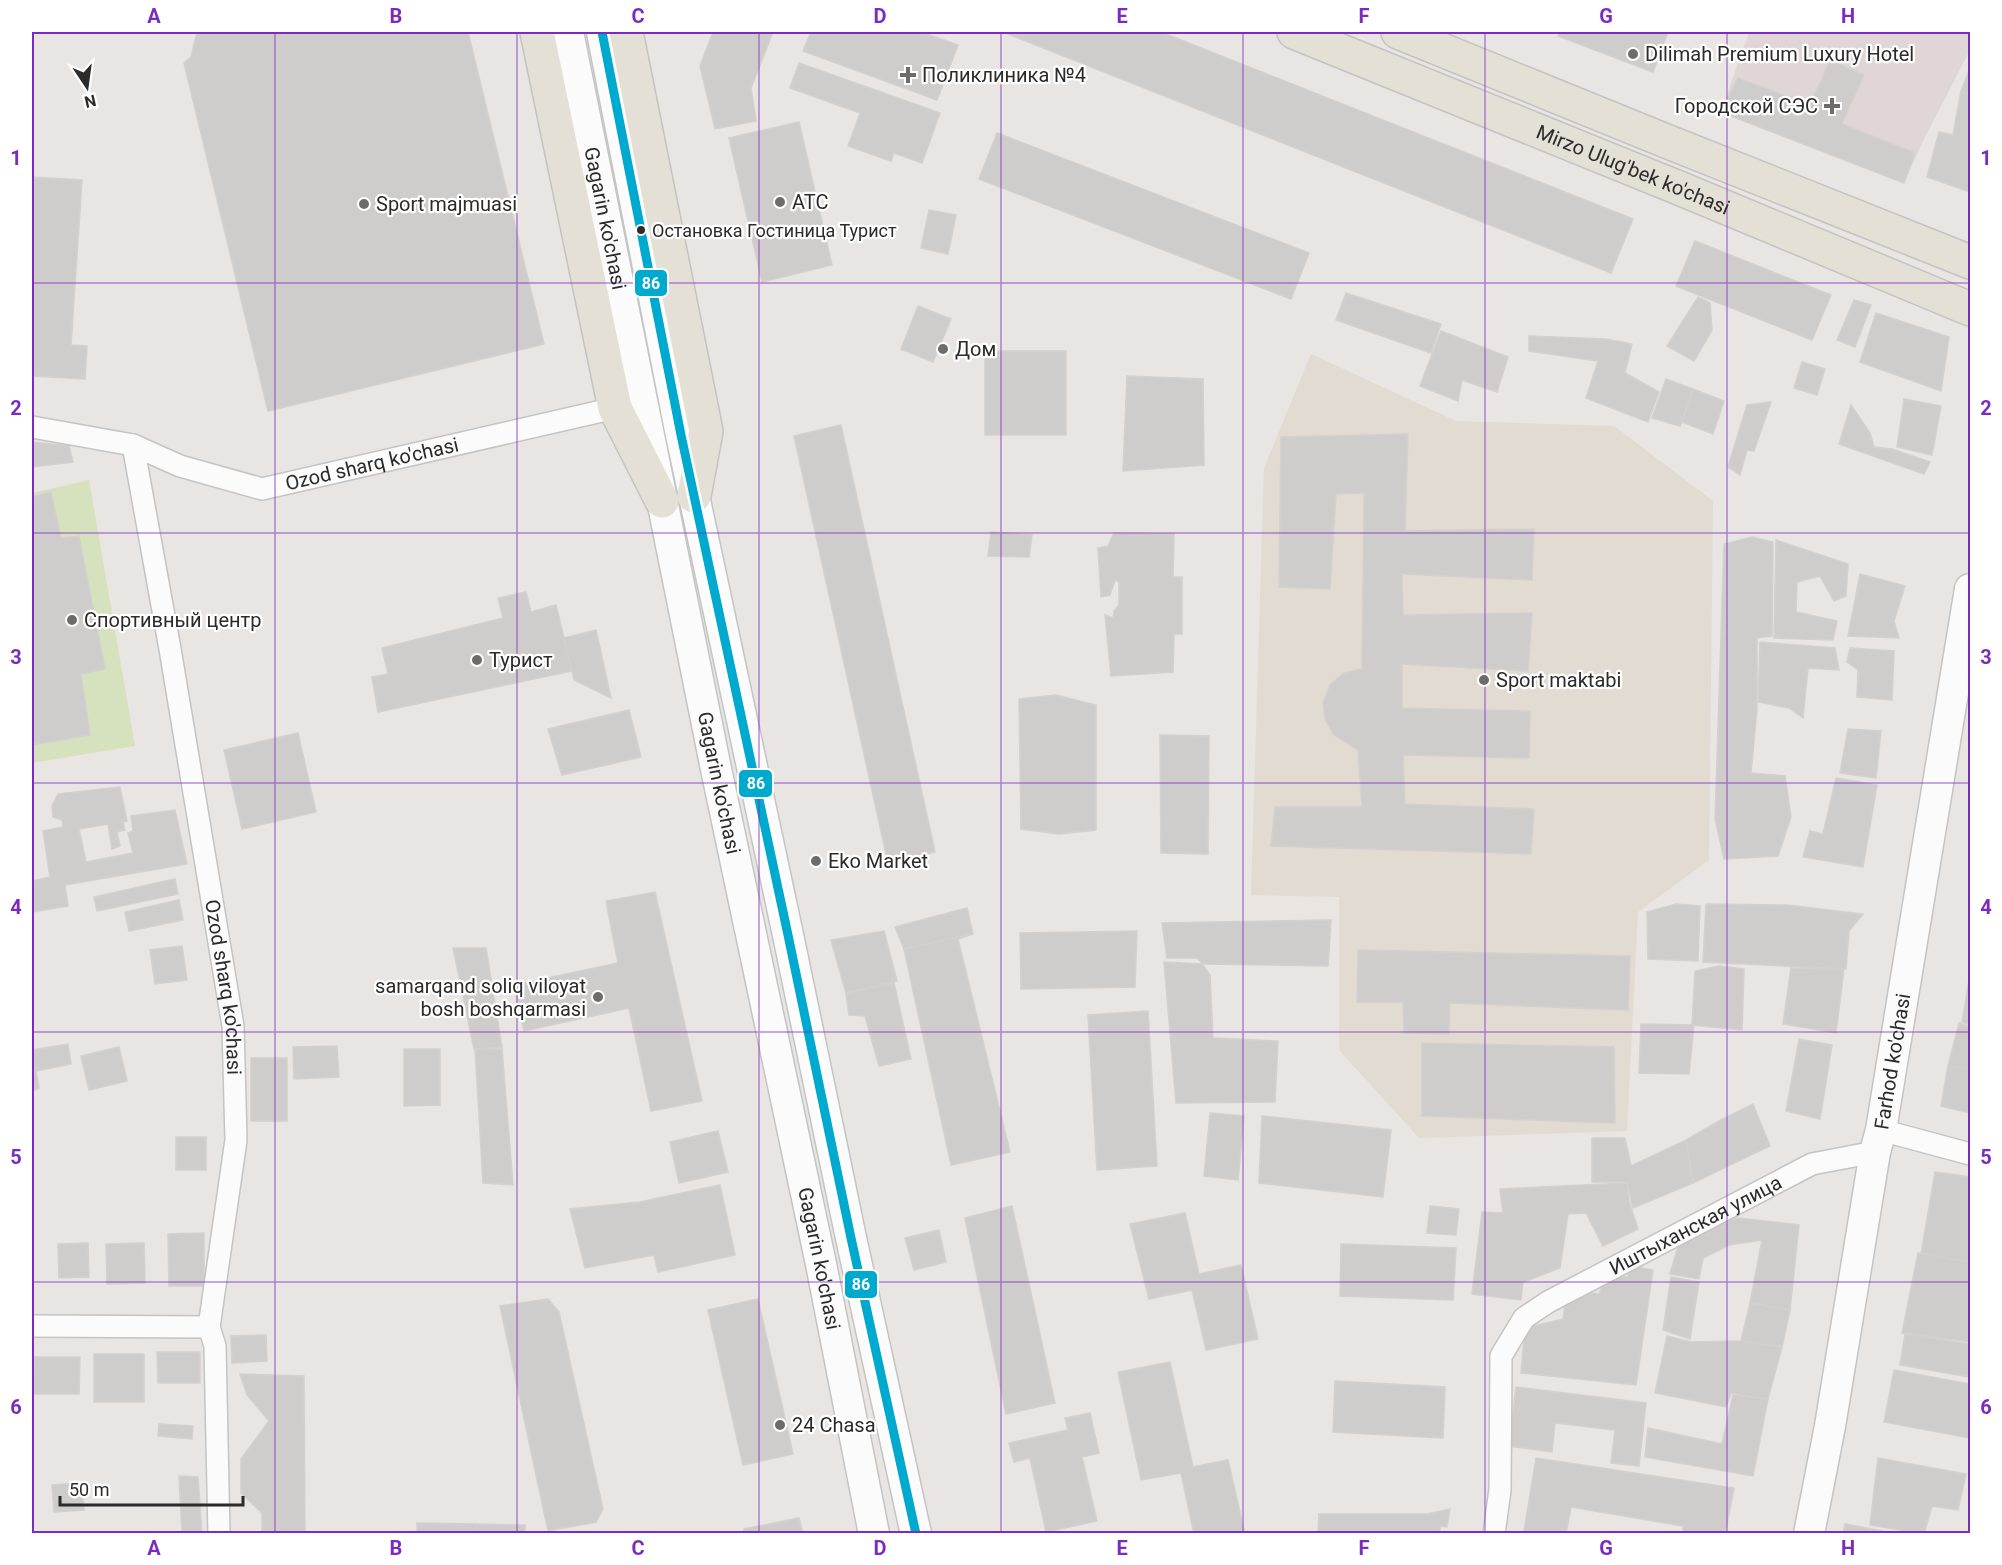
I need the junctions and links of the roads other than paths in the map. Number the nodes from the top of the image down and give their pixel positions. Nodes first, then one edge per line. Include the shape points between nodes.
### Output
1 (537, 32) edge
2 (568, 32) edge
3 (602, 32) edge
4 (626, 32) edge
5 (1294, 32) edge
6 (1398, 32) edge
7 (1971, 262) edge
8 (1971, 309) edge
9 (615, 408) junction
10 (32, 427) edge
11 (133, 445) junction
12 (694, 496) junction
13 (662, 501) junction
14 (1971, 589) edge
15 (1878, 1141) junction
16 (1971, 1154) edge
17 (32, 1326) edge
18 (209, 1327) junction
19 (219, 1533) edge
20 (874, 1533) edge
21 (916, 1533) edge
22 (1494, 1533) edge
23 (1809, 1533) edge

1 - 9 main road
2 - 13 main road, Gagarin ko'chasi
3 - 12 main road, Gagarin ko'chasi
4 - 12 main road via 706,431
5 - 8 main road, Mirzo Ulug'bek ko'chasi
6 - 7 main road, Mirzo Ulug'bek ko'chasi
9 - 11 street, Ozod sharq ko'chasi via 262,489 180,466
9 - 13 main road
10 - 11 street, Ozod sharq ko'chasi
11 - 18 street, Ozod sharq ko'chasi via 233,1026 236,1140
12 - 21 main road, Gagarin ko'chasi
13 - 20 main road, Gagarin ko'chasi
14 - 15 main road, Farhod ko'chasi
15 - 16 street
15 - 22 street, Иштыханская улица via 1812,1164 1524,1318 1502,1356 1500,1490
15 - 23 main road, Farhod ko'chasi
17 - 18 street
18 - 19 street, Ozod sharq ko'chasi via 215,1346

